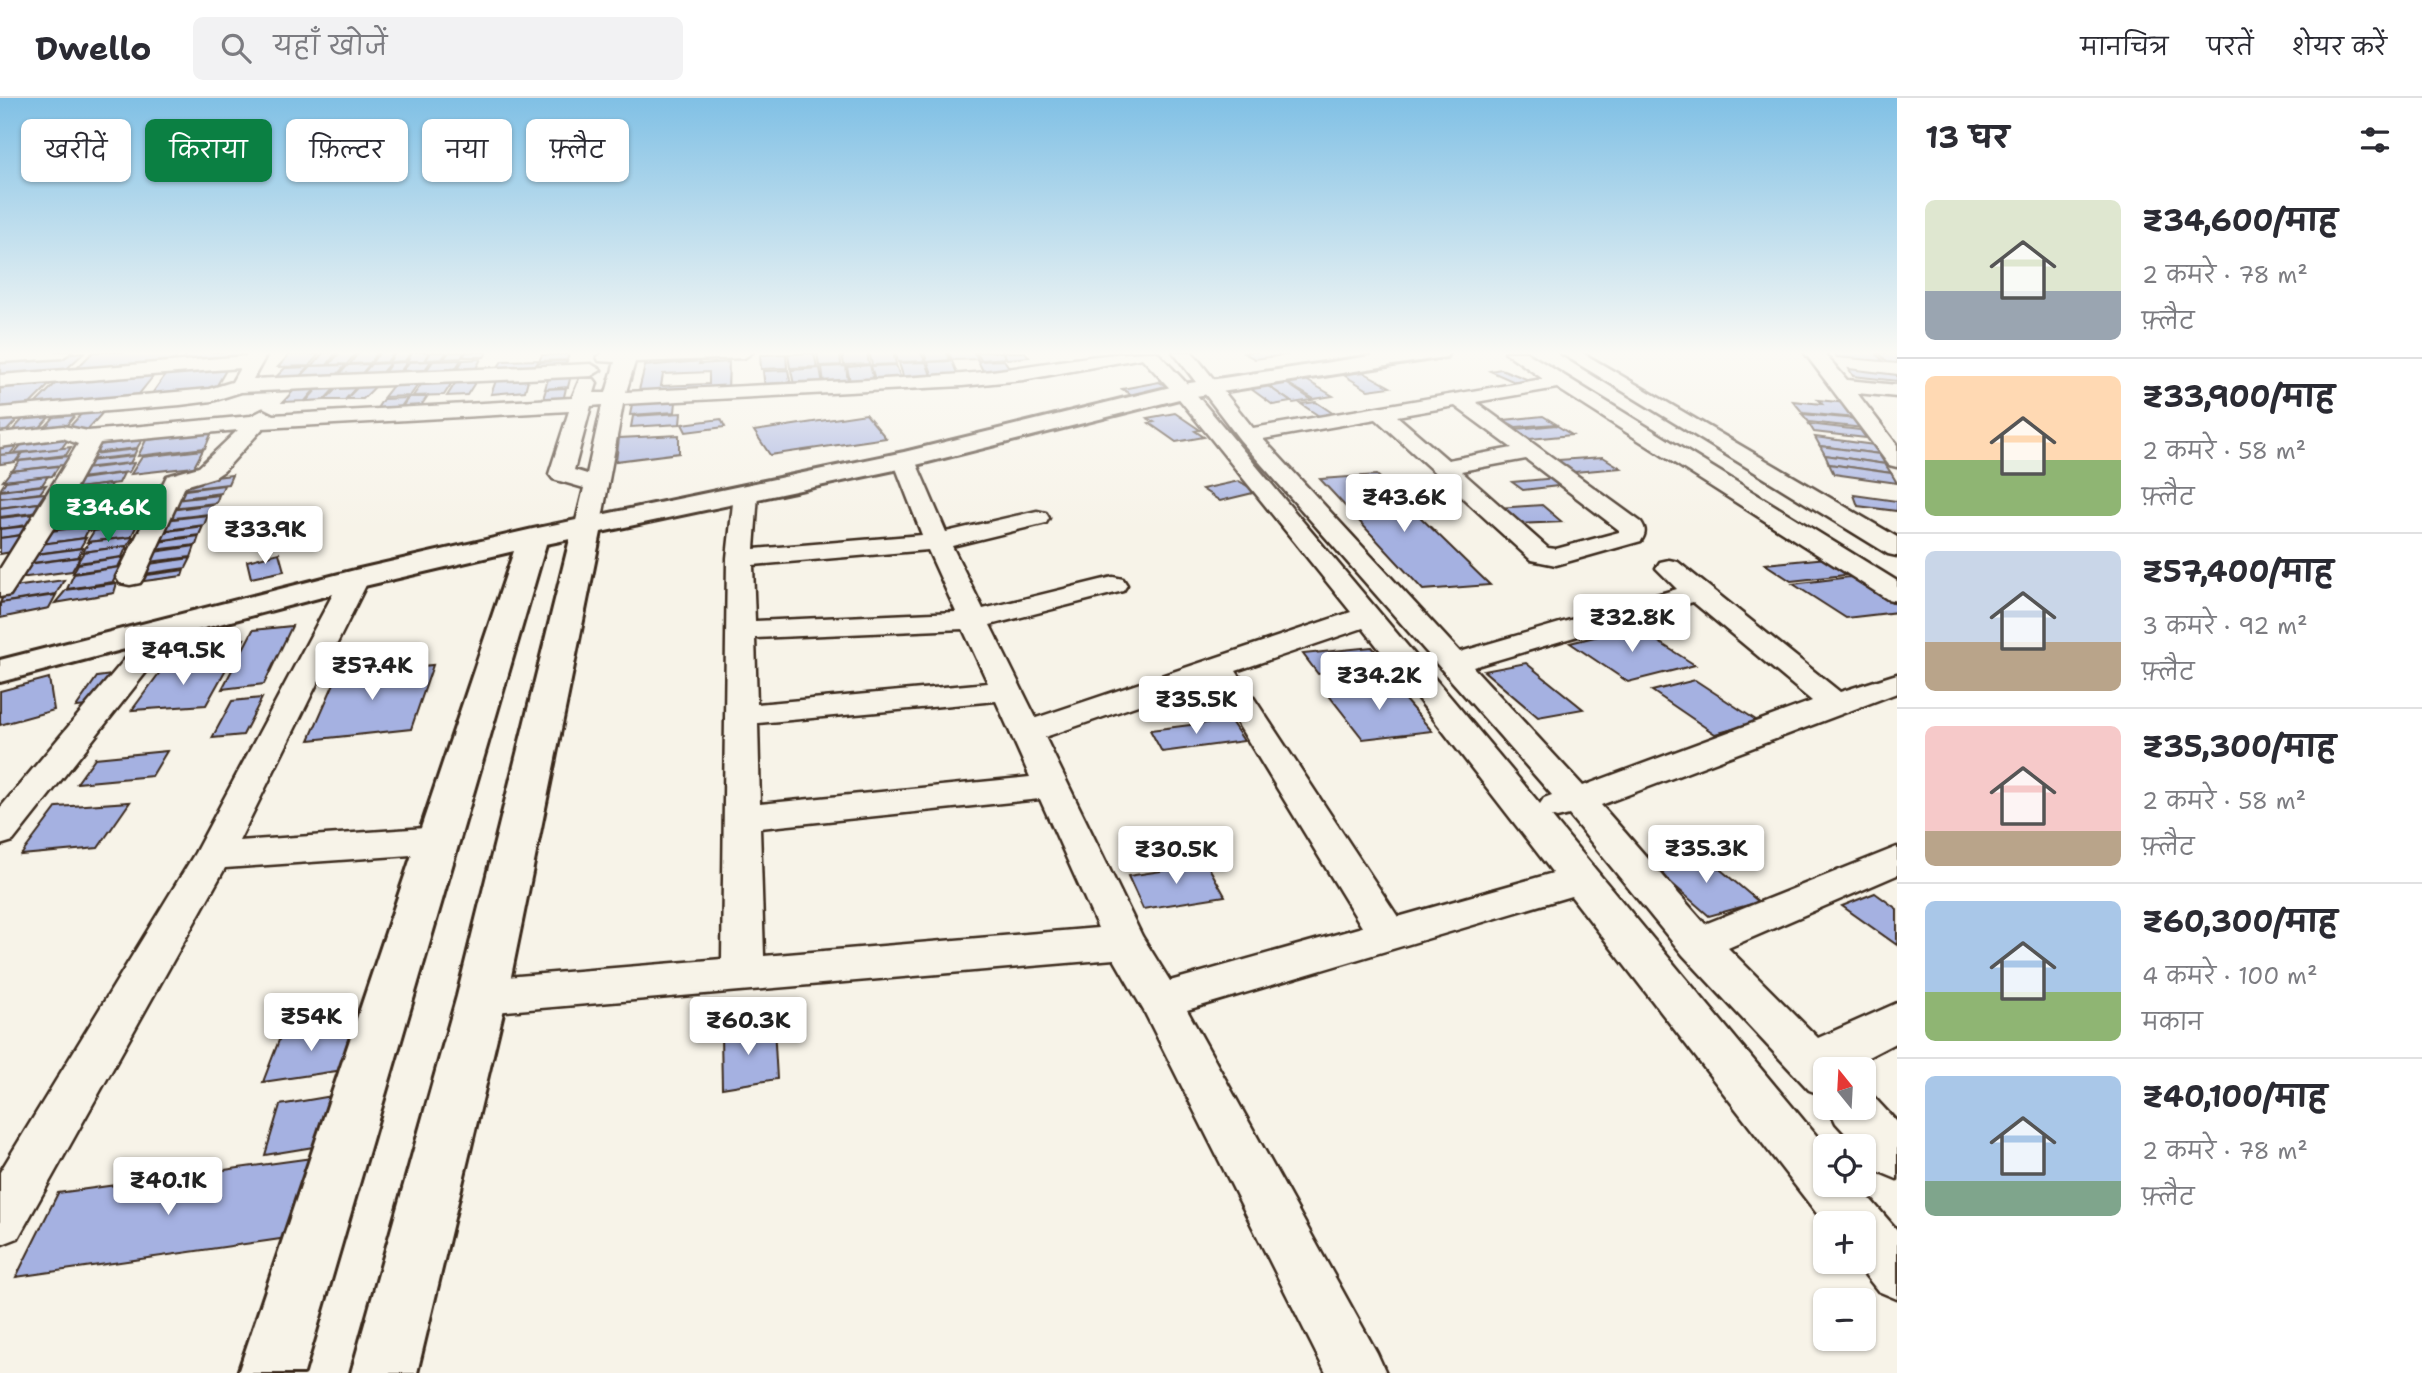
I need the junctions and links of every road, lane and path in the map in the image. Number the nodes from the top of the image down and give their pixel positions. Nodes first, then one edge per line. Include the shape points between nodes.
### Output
1 (1379, 411) edge
2 (30, 412) edge
3 (266, 412) edge
4 (428, 412) edge
5 (579, 412) edge
6 (611, 412) edge
7 (1104, 412) edge
8 (1214, 412) edge
9 (1222, 412) edge
10 (1376, 412) edge
11 (1477, 412) edge
12 (1611, 412) edge
13 (1668, 412) edge
14 (1861, 412) edge
15 (0, 414) edge
16 (258, 422) junction
17 (1248, 435) junction
18 (88, 438) junction
19 (0, 440) edge
20 (1533, 452) junction
21 (904, 460) junction
22 (1897, 460) edge
23 (1442, 468) junction
24 (746, 494) junction
25 (591, 507) junction
26 (1037, 518) dead end
27 (533, 538) junction
28 (937, 542) junction
29 (1897, 548) edge
30 (740, 558) junction
31 (1669, 568) dead end
32 (130, 577) dead end
33 (355, 579) junction
34 (1113, 585) dead end
35 (0, 589) edge
36 (1699, 591) junction
37 (1897, 593) edge
38 (1369, 616) junction
39 (974, 620) junction
40 (167, 627) junction
41 (740, 630) junction
42 (1453, 663) junction
43 (1219, 668) junction
44 (0, 671) edge
45 (1897, 683) edge
46 (1007, 691) junction
47 (1835, 704) junction
48 (741, 715) junction
49 (1026, 732) junction
50 (1052, 786) junction
51 (1577, 801) junction
52 (1528, 813) junction
53 (741, 818) junction
54 (0, 832) edge
55 (440, 840) junction
56 (213, 856) junction
57 (1897, 860) edge
58 (1582, 879) junction
59 (1388, 935) junction
60 (1125, 942) junction
61 (1698, 944) junction
62 (743, 974) junction
63 (482, 996) junction
64 (1160, 1001) junction
65 (1897, 1021) edge
66 (1838, 1057) edge
67 (1813, 1063) edge
68 (1864, 1120) edge
69 (1897, 1156) edge
70 (1813, 1168) edge
71 (1836, 1197) edge
72 (1847, 1211) edge
73 (0, 1220) edge
74 (1876, 1246) edge
75 (1897, 1272) edge
76 (271, 1373) edge
77 (384, 1373) edge
78 (1357, 1373) edge

1 - 23 street
2 - 15 street
3 - 16 street
4 - 16 street
5 - 25 street via 561,474
6 - 25 street
7 - 21 street
8 - 38 street
9 - 17 street
10 - 17 street
11 - 20 street
12 - 37 street
13 - 29 street
14 - 22 street
16 - 18 street
16 - 32 street via 207,472 175,481
17 - 42 street
18 - 19 street via 63,432
18 - 35 street via 89,444 41,527
20 - 23 street
20 - 23 street via 1632,527 1632,536 1556,557 1540,554
21 - 24 street
21 - 28 street
24 - 25 street
24 - 30 street
25 - 27 street
25 - 63 street
26 - 28 street
27 - 33 street
27 - 55 street
28 - 30 street
28 - 39 street
30 - 41 street
31 - 36 street
33 - 40 street
33 - 56 street
34 - 39 street
36 - 42 street
36 - 47 street
38 - 43 street
38 - 52 street
39 - 41 street
39 - 46 street
40 - 44 street
40 - 54 street
41 - 48 street
42 - 51 street
43 - 49 street
43 - 59 street
45 - 47 street
46 - 48 street
46 - 49 street
47 - 51 street
48 - 53 street
49 - 50 street
50 - 53 street
50 - 60 street
51 - 52 street
51 - 61 street
52 - 58 street
53 - 62 street
55 - 56 street
55 - 76 street
56 - 73 street
57 - 61 street
58 - 59 street
58 - 70 street
59 - 64 street
60 - 62 street
60 - 64 street
61 - 67 street
62 - 63 street
63 - 77 street
64 - 78 street
65 - 66 street
68 - 69 street
71 - 72 street
74 - 75 street

